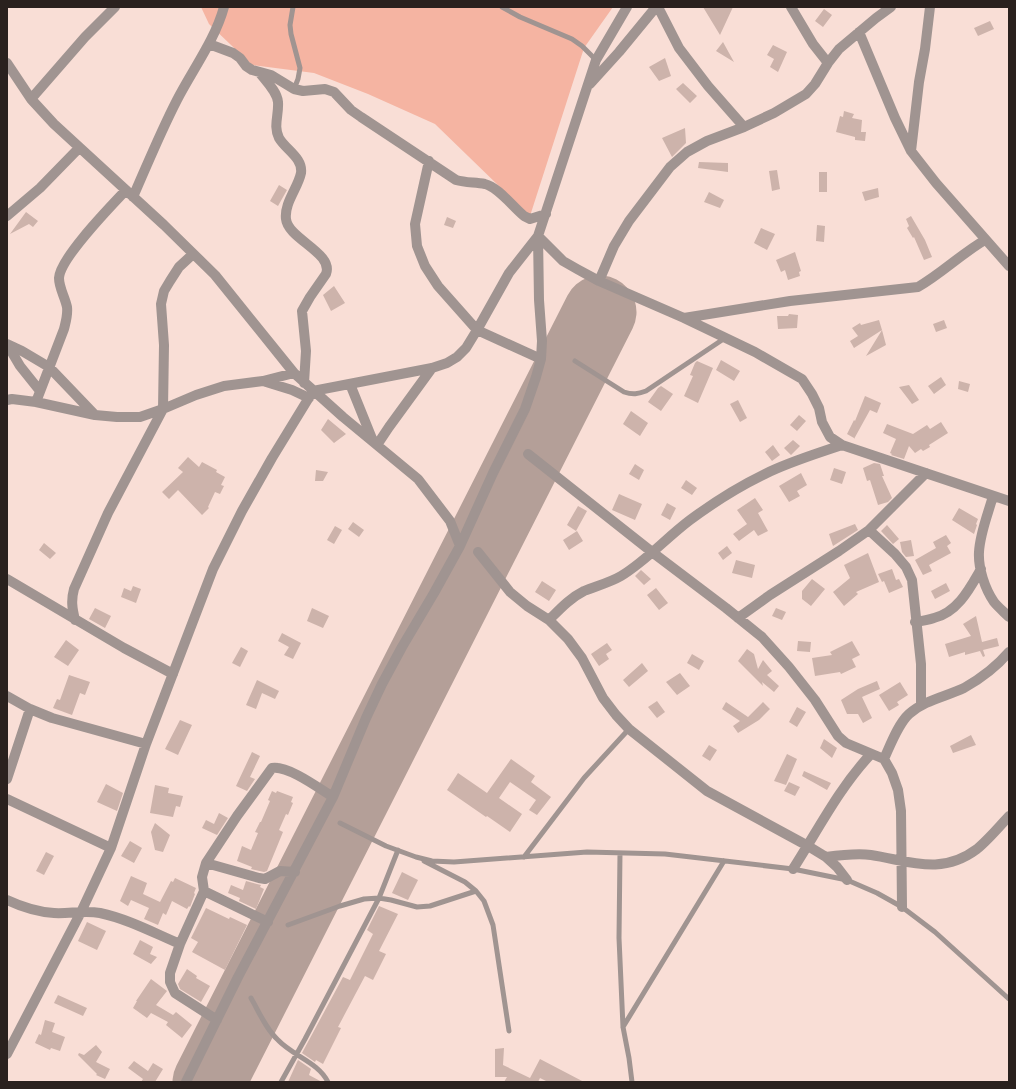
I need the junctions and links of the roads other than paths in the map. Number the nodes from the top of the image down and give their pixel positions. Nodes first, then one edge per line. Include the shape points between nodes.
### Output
1 (115, 7) edge
2 (224, 7) edge
3 (293, 7) edge
4 (502, 7) edge
5 (627, 7) edge
6 (657, 7) edge
7 (791, 7) edge
8 (891, 7) edge
9 (930, 7) edge
10 (859, 32) junction
11 (208, 44) junction
12 (596, 60) junction
13 (828, 63) junction
14 (8, 65) edge
15 (259, 72) junction
16 (588, 87) junction
17 (294, 89) junction
18 (31, 99) junction
19 (744, 127) junction
20 (79, 148) junction
21 (911, 151) junction
22 (429, 161) junction
23 (126, 190) junction
24 (133, 197) junction
25 (546, 214) junction
26 (7, 216) edge
27 (530, 219) junction
28 (539, 233) junction
29 (985, 240) junction
30 (193, 254) junction
31 (1009, 266) edge
32 (599, 281) junction
33 (684, 318) junction
34 (477, 330) junction
35 (726, 338) junction
36 (7, 344) edge
37 (541, 359) junction
38 (575, 362) dead end
39 (49, 367) junction
40 (432, 368) junction
41 (294, 373) junction
42 (263, 381) junction
43 (304, 383) junction
44 (350, 384) junction
45 (40, 391) junction
46 (311, 394) junction
47 (7, 400) edge
48 (36, 402) junction
49 (163, 409) junction
50 (95, 415) junction
51 (376, 443) junction
52 (842, 445) junction
53 (528, 454) dead end
54 (926, 473) junction
55 (993, 496) junction
56 (1009, 501) edge
57 (869, 530) junction
58 (460, 546) junction
59 (478, 552) dead end
60 (652, 552) junction
61 (981, 569) junction
62 (7, 579) edge
63 (738, 618) junction
64 (1009, 618) edge
65 (75, 620) junction
66 (549, 620) junction
67 (915, 622) junction
68 (1009, 652) edge
69 (173, 674) junction
70 (7, 696) edge
71 (921, 705) junction
72 (30, 709) junction
73 (629, 729) junction
74 (146, 744) junction
75 (871, 754) junction
76 (884, 759) junction
77 (7, 779) edge
78 (333, 797) junction
79 (7, 799) edge
80 (1009, 816) edge
81 (340, 823) dead end
82 (808, 846) junction
83 (111, 848) junction
84 (398, 850) junction
85 (620, 853) junction
86 (416, 857) junction
87 (524, 857) junction
88 (826, 857) junction
89 (724, 861) junction
90 (901, 861) junction
91 (206, 863) junction
92 (793, 869) junction
93 (295, 872) junction
94 (847, 880) junction
95 (204, 891) junction
96 (476, 891) junction
97 (379, 898) junction
98 (7, 900) edge
99 (902, 907) junction
100 (81, 912) junction
101 (268, 922) junction
102 (288, 925) dead end
103 (180, 944) junction
104 (251, 998) dead end
105 (1009, 999) edge
106 (217, 1020) junction
107 (623, 1027) junction
108 (509, 1031) dead end
109 (7, 1054) edge
110 (296, 1055) junction
111 (186, 1082) edge
112 (281, 1082) edge
113 (328, 1082) edge
114 (632, 1082) edge

1 - 18 street via 84,37
2 - 11 street
3 - 17 lane via 291,34 300,68
4 - 12 lane via 572,39
5 - 12 street
6 - 16 street
6 - 19 street via 679,48
7 - 13 street via 813,44
8 - 10 street
9 - 21 street
10 - 13 street via 839,49
10 - 21 street
11 - 15 street via 233,53 246,66
11 - 24 street via 176,102
12 - 16 street
13 - 19 street via 806,94
14 - 18 street
15 - 17 street via 271,75
15 - 43 street via 278,101 278,136 284,146 299,160 301,166 301,173 287,208 287,225 324,260 327,266 326,274 302,311 306,351
16 - 25 street
17 - 22 street via 303,91 325,88 334,92 351,110
18 - 20 street
19 - 32 street via 707,141 687,152 670,167 629,220
20 - 23 street
20 - 26 street via 40,188
21 - 29 street
22 - 27 street via 456,180 493,187
22 - 34 street via 415,224 417,246 425,266 438,286
23 - 24 street
23 - 39 street via 76,246 62,269 59,276 67,317
24 - 30 street
25 - 27 street
25 - 28 street
27 - 28 street
28 - 32 street via 563,261
28 - 34 street via 509,273
28 - 37 street
29 - 31 street
29 - 33 street via 967,251 936,277 918,287 790,300
30 - 41 street via 215,276
30 - 49 street via 179,267 164,291
32 - 33 street
33 - 35 street
34 - 37 street
34 - 40 street via 457,357
35 - 38 lane via 638,394 624,392
35 - 52 street via 802,379 819,408 822,422 830,437
36 - 39 street
36 - 45 street via 20,366
37 - 58 street via 525,409
39 - 45 street
39 - 50 street
40 - 44 street
40 - 51 street
41 - 42 street
41 - 43 street
42 - 46 street
42 - 49 street via 224,386
43 - 46 street
44 - 46 street
44 - 51 street
45 - 48 street
46 - 51 street
46 - 69 street via 242,511 213,569
47 - 48 street
48 - 50 street
49 - 50 street via 140,417
49 - 65 street via 114,502 74,589 71,607
51 - 58 street via 418,479 450,521
52 - 54 street
52 - 60 street via 765,474 725,496 689,521
53 - 60 street
54 - 55 street
54 - 57 street
55 - 56 street
55 - 61 street via 980,541
57 - 63 street via 770,594
57 - 67 street via 906,567 912,580
58 - 78 street via 382,684
59 - 66 street via 510,592
60 - 63 street
60 - 66 street via 620,576 572,598
61 - 64 street via 994,602
61 - 67 street via 964,599 936,618
62 - 65 street
63 - 75 street via 762,637 789,667 815,700 838,736 846,743
65 - 69 street
66 - 73 street via 572,644 603,698
67 - 71 street via 921,664
68 - 71 street via 1002,661 964,687
69 - 74 street
70 - 72 street
71 - 76 street via 908,715
72 - 74 street via 78,726
72 - 77 street
73 - 82 street via 708,791
73 - 87 lane via 584,778
74 - 83 street
75 - 76 street
75 - 82 street via 842,790
76 - 90 street via 898,790 901,811
78 - 91 street via 291,772 277,767 272,768
78 - 93 street
79 - 83 street
80 - 90 street via 977,849 956,861 933,866
81 - 84 lane
82 - 88 street
82 - 92 street
83 - 100 street
84 - 86 lane
84 - 97 lane
85 - 87 lane via 587,852
85 - 89 lane via 665,854
85 - 107 lane via 618,938
86 - 87 lane via 454,862
86 - 96 lane via 466,882
88 - 90 street via 871,855
88 - 94 street
89 - 92 lane
89 - 107 lane
90 - 99 street
91 - 93 street via 265,879 280,871
91 - 95 street via 202,877
92 - 94 lane
93 - 101 street
94 - 99 lane
95 - 101 street
95 - 103 street
96 - 97 lane via 430,906 417,907
96 - 108 lane via 484,901 493,925
97 - 102 lane via 364,899 340,906
97 - 110 lane
98 - 100 street via 36,911
99 - 105 lane via 935,932
100 - 103 street via 100,913 121,919
100 - 109 street
101 - 106 street
103 - 106 street via 170,973 170,982 175,993
104 - 110 lane via 272,1034
106 - 111 street
107 - 114 lane
110 - 112 lane
110 - 113 lane via 315,1067

